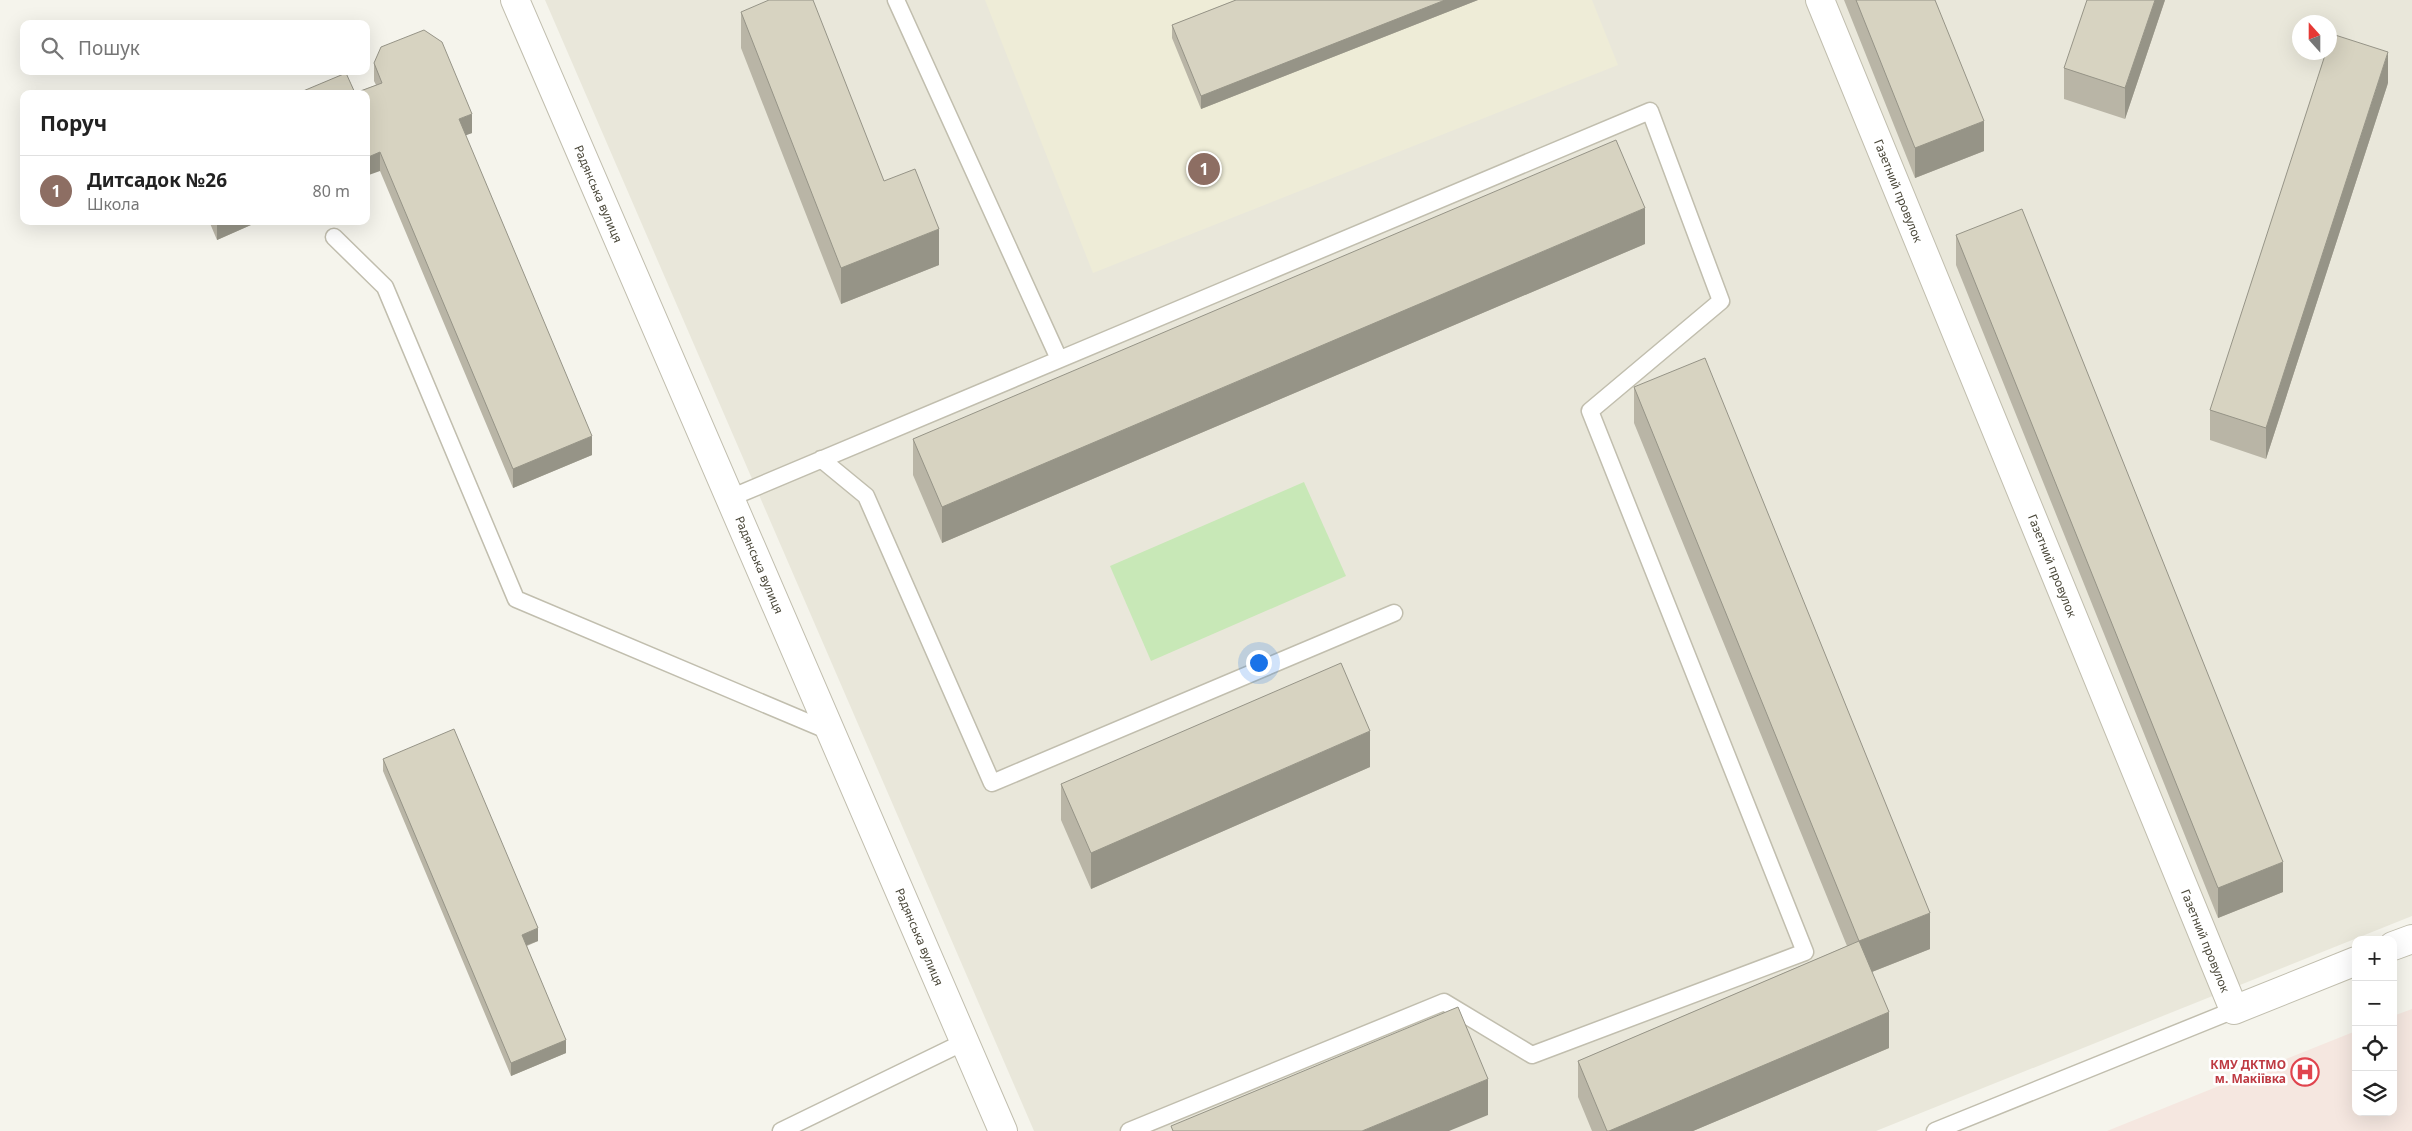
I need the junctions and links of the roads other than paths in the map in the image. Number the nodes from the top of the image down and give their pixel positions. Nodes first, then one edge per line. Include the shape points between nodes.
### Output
1 (515, 0) edge
2 (896, 0) edge
3 (1820, 0) edge
4 (334, 237) dead end
5 (1059, 359) junction
6 (821, 459) junction
7 (730, 498) junction
8 (1394, 613) dead end
9 (831, 732) junction
10 (2412, 938) edge
11 (2397, 944) edge
12 (2352, 963) edge
13 (2234, 1010) junction
14 (964, 1042) junction
15 (781, 1131) edge
16 (1003, 1131) edge
17 (1129, 1131) edge
18 (1935, 1131) edge

1 - 7 street, Радянська вулиця
2 - 5 lane
3 - 13 street, Газетний провулок
4 - 9 lane via 385,287 516,599
5 - 6 lane
5 - 17 lane via 1650,111 1721,301 1590,411 1805,952 1532,1055 1444,1002
6 - 7 lane
6 - 8 lane via 866,496 992,782
7 - 9 street, Радянська вулиця
9 - 14 street, Радянська вулиця
10 - 11 street
12 - 13 street
13 - 18 lane
14 - 15 lane
14 - 16 street, Радянська вулиця

